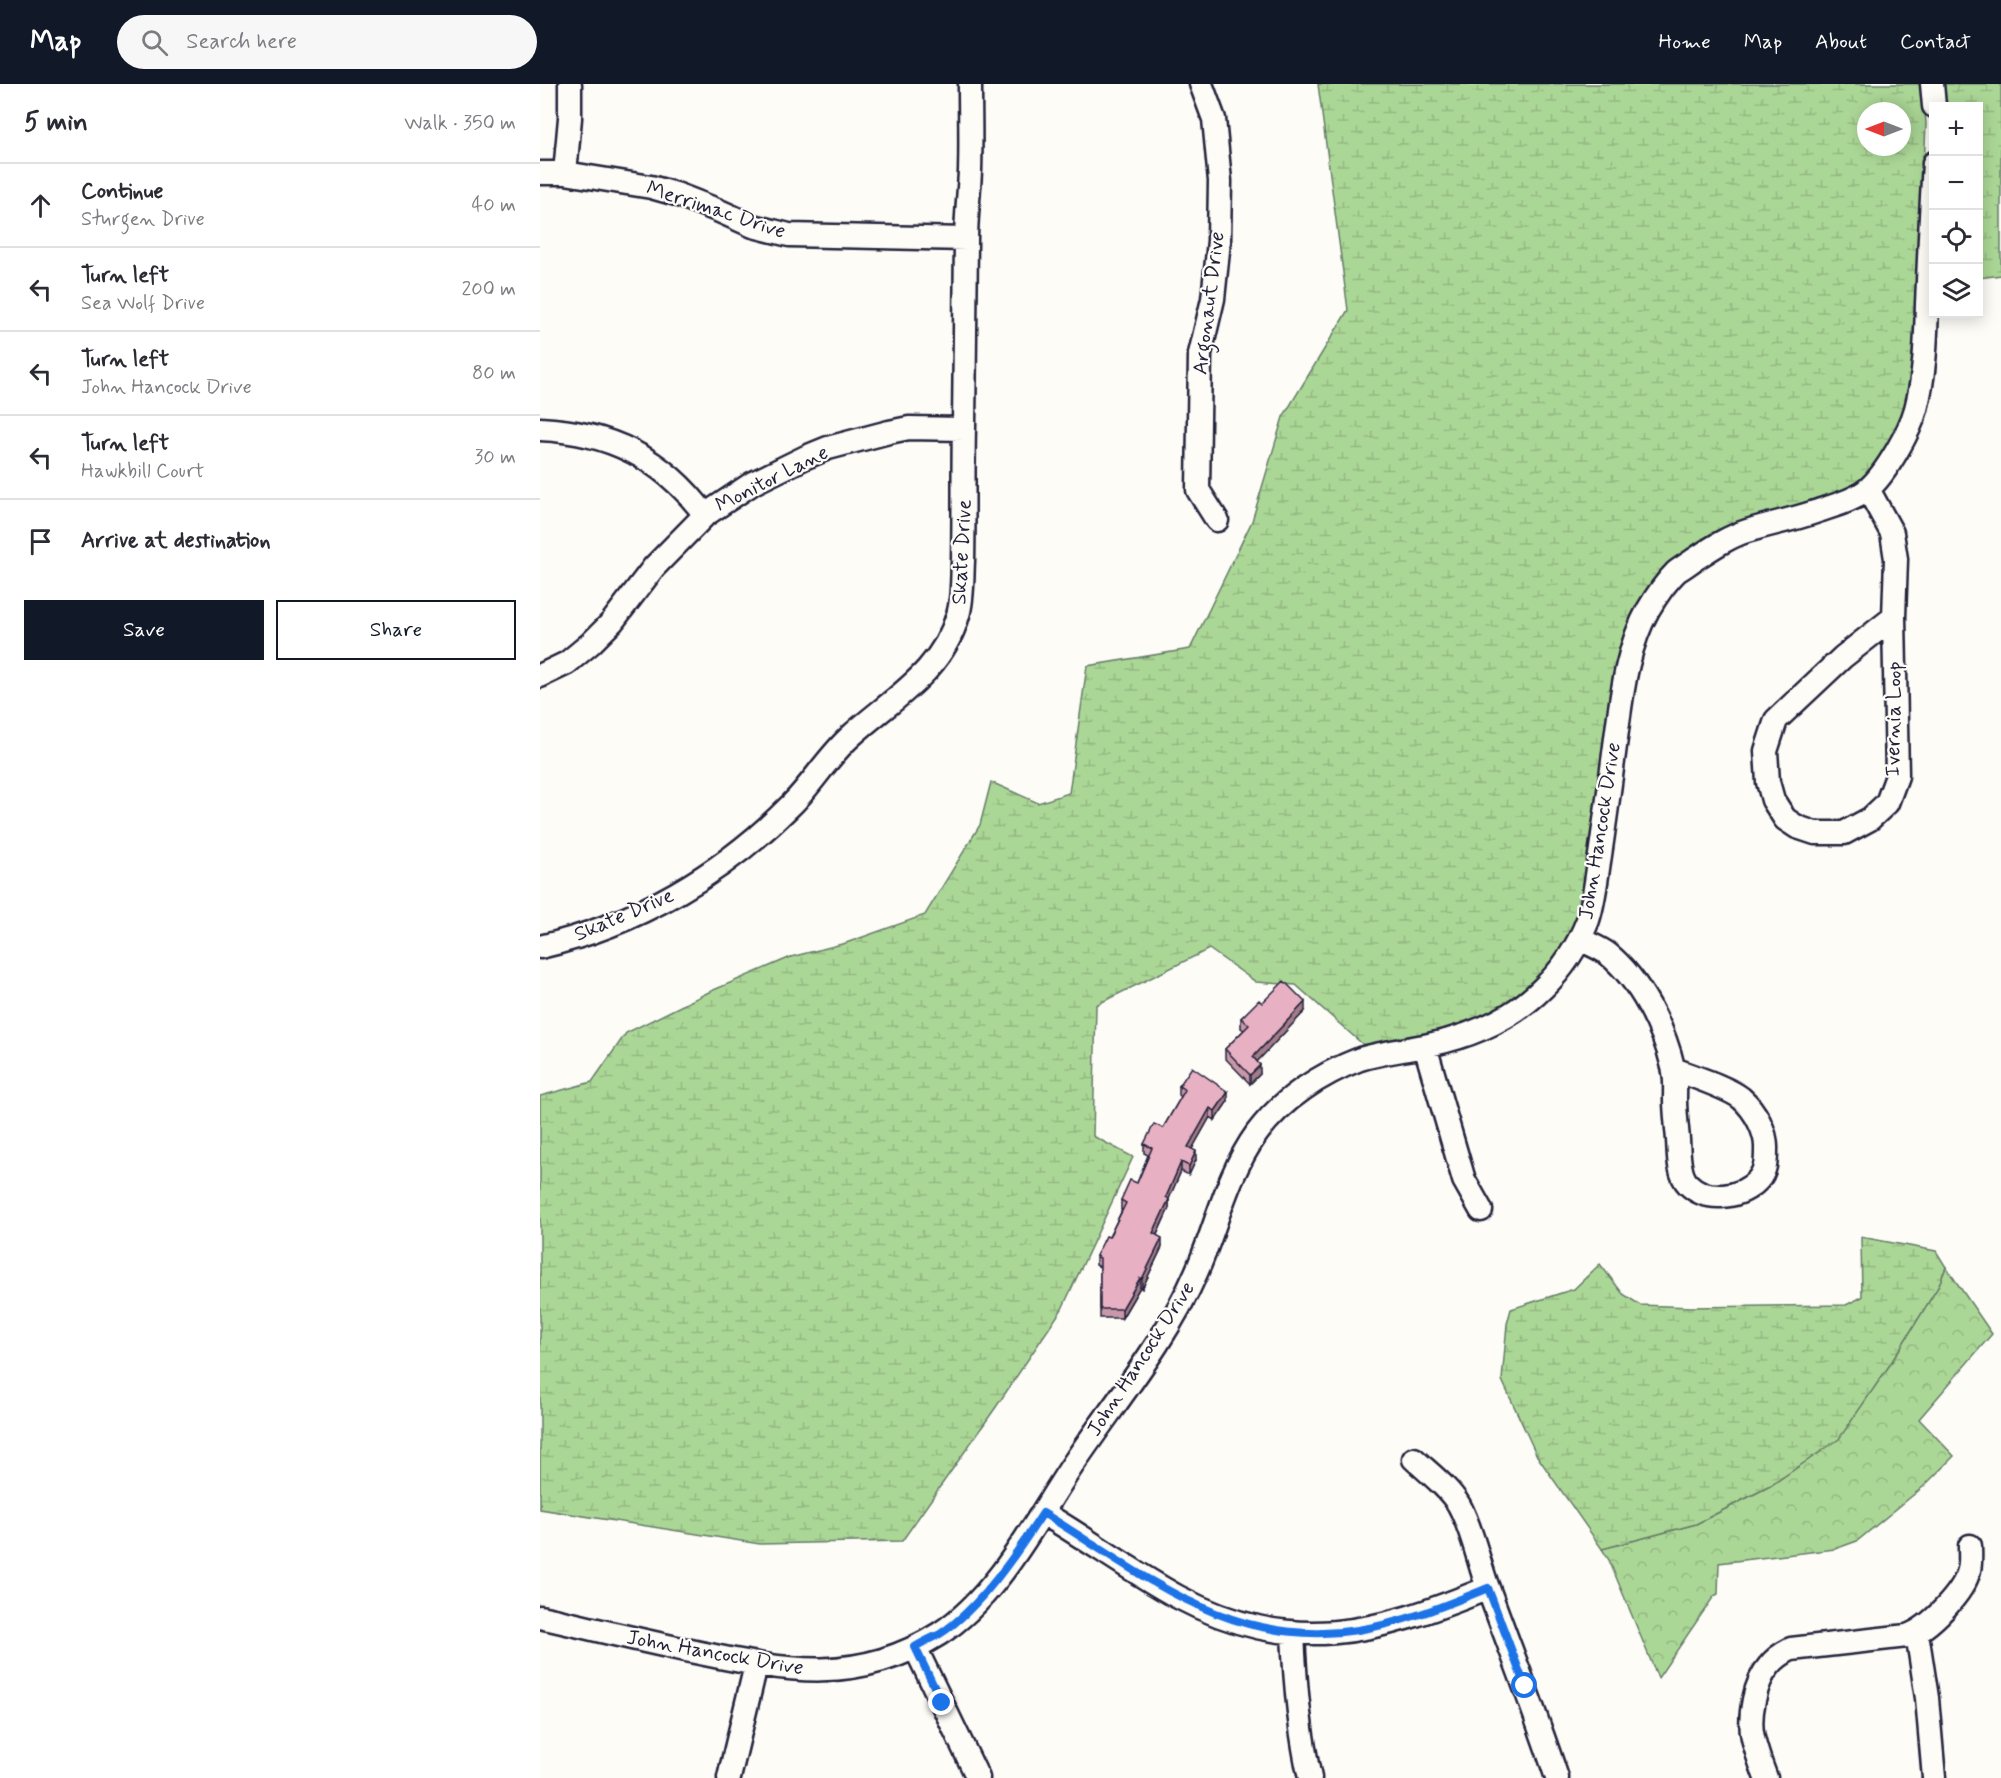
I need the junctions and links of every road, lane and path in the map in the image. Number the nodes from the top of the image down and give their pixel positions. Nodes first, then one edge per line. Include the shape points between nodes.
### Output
1 (570, 84) edge
2 (970, 84) edge
3 (1201, 84) edge
4 (1932, 84) edge
5 (1934, 102) edge
6 (540, 173) edge
7 (565, 173) junction
8 (1932, 210) edge
9 (966, 239) junction
10 (540, 429) edge
11 (964, 429) junction
12 (1868, 489) junction
13 (705, 514) junction
14 (1217, 520) dead end
15 (1894, 617) junction
16 (540, 676) edge
17 (1580, 939) junction
18 (540, 947) edge
19 (1425, 1046) junction
20 (1674, 1069) junction
21 (1480, 1210) dead end
22 (1414, 1459) dead end
23 (1043, 1513) junction
24 (1970, 1546) dead end
25 (1488, 1588) junction
26 (540, 1617) edge
27 (1293, 1633) junction
28 (1917, 1633) junction
29 (915, 1647) junction
30 (756, 1665) junction
31 (729, 1778) edge
32 (978, 1778) edge
33 (1310, 1778) edge
34 (1557, 1778) edge
35 (1766, 1778) edge
36 (1934, 1778) edge

1 - 7 street
2 - 9 street, Skate Drive
3 - 14 street, Argonaut Drive via 1214,119 1220,181 1213,299 1200,354 1198,489
4 - 5 street
6 - 7 street, Merrimac Drive
7 - 9 street, Merrimac Drive via 668,191 753,226 789,235
8 - 12 street, John Hancock Drive via 1925,356 1916,411 1896,453
9 - 11 street, Skate Drive
10 - 13 street via 591,435 616,443 662,469
11 - 13 street, Monitor Lane via 909,428 828,448 753,483
11 - 18 street, Skate Drive via 965,504 959,614 943,652 925,674 852,735 796,801 733,856 654,906 624,920
12 - 15 street, Ivernia Loop via 1892,533 1896,559
12 - 17 street, John Hancock Drive via 1842,503 1788,522 1728,538 1676,572 1649,608 1629,660 1591,914
13 - 16 street, Monitor Lane via 654,567 591,643 567,663
15 - 15 street, Ivernia Loop via 1897,776 1887,803 1870,819 1844,833 1797,827 1785,819 1768,782 1766,751 1776,720 1843,657
17 - 19 street, John Hancock Drive via 1531,1000 1506,1017 1455,1039
17 - 20 street via 1608,954 1647,1000
19 - 21 street via 1464,1180
19 - 23 street, John Hancock Drive via 1363,1058 1334,1070 1278,1108 1259,1129 1229,1181 1196,1273 1178,1307
20 - 20 street via 1681,1168 1687,1184 1714,1196 1742,1192 1759,1179 1766,1165 1767,1140 1755,1115 1740,1098
22 - 25 street via 1458,1504
23 - 27 street via 1194,1605 1231,1620
23 - 29 street, John Hancock Drive via 1026,1540 963,1616
24 - 28 street via 1970,1569 1965,1581
25 - 27 street via 1394,1622 1359,1630
25 - 34 street
26 - 30 street, John Hancock Drive
27 - 33 street via 1304,1754
28 - 35 street via 1791,1649 1768,1666 1755,1694 1751,1717
28 - 36 street
29 - 30 street, John Hancock Drive via 836,1669 809,1671
29 - 32 street
30 - 31 street

